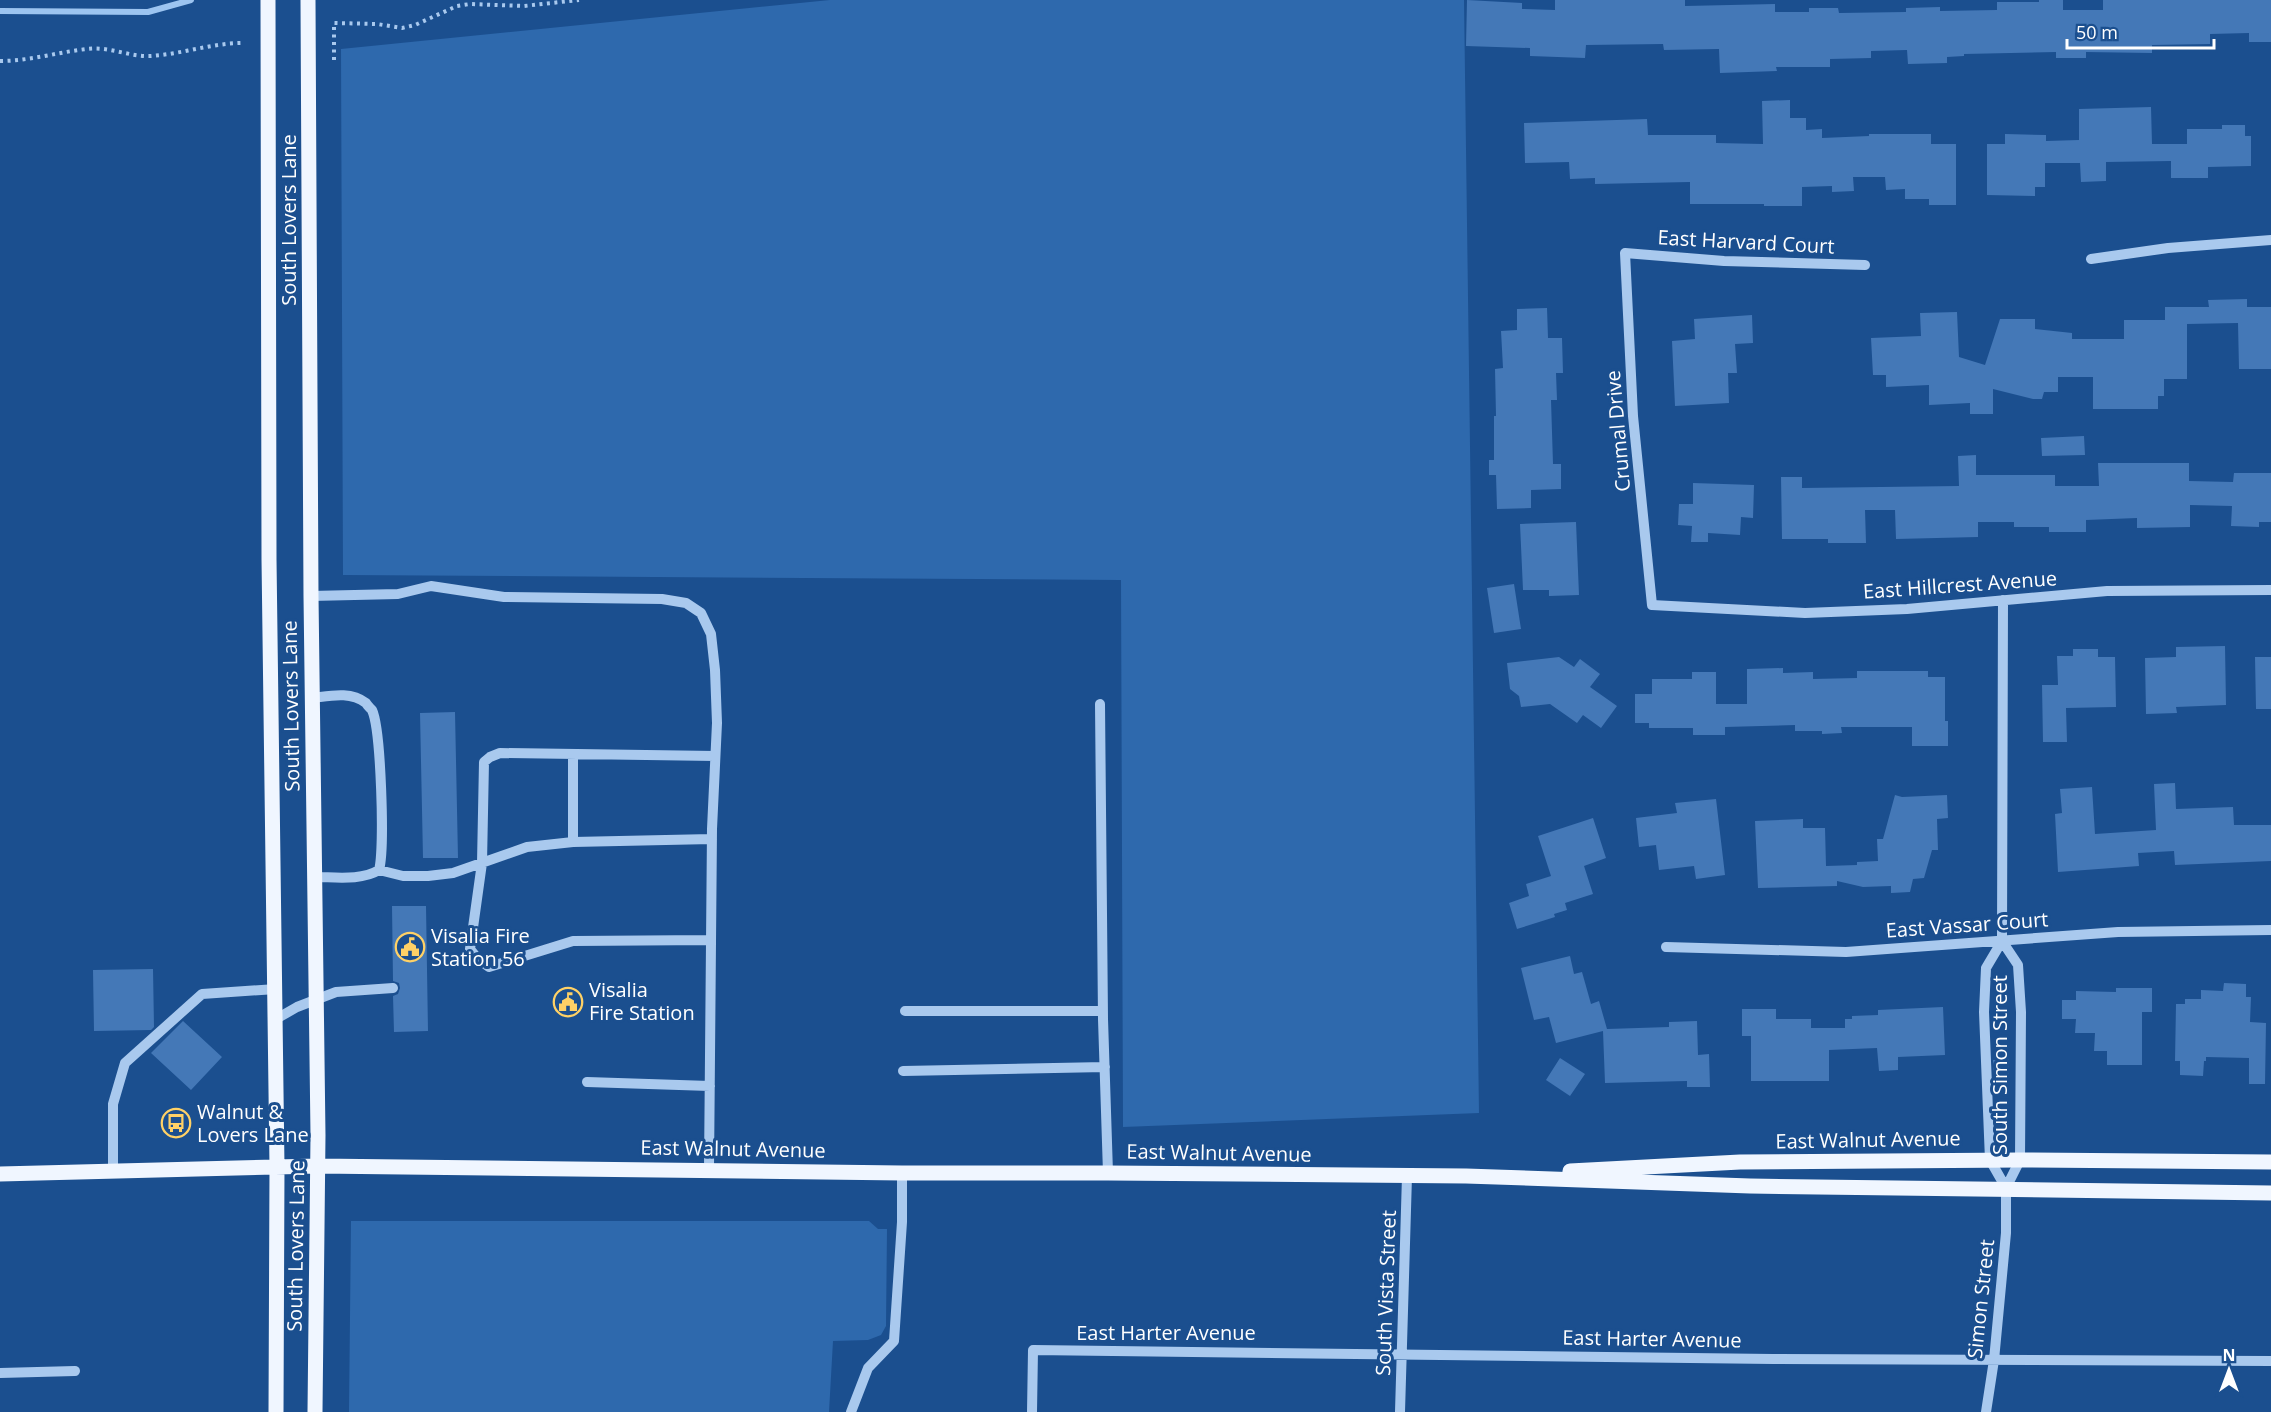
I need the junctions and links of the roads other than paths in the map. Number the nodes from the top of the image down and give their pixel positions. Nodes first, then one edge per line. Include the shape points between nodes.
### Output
1 (268, 0) edge
2 (308, 0) edge
3 (2271, 240) edge
4 (1625, 254) joint
5 (2091, 259) dead end
6 (1864, 265) dead end
7 (2271, 590) edge
8 (311, 596) junction
9 (2003, 600) junction
10 (1652, 606) joint
11 (312, 698) junction
12 (1100, 704) dead end
13 (573, 754) junction
14 (715, 756) junction
15 (712, 839) junction
16 (573, 842) junction
17 (482, 862) junction
18 (379, 870) junction
19 (314, 877) junction
20 (2271, 930) edge
21 (711, 940) junction
22 (2002, 941) junction
23 (1666, 947) dead end
24 (393, 987) dead end
25 (276, 990) junction
26 (316, 999) junction
27 (905, 1011) dead end
28 (1103, 1011) junction
29 (276, 1018) junction
30 (1105, 1067) junction
31 (903, 1071) dead end
32 (587, 1082) dead end
33 (710, 1086) junction
34 (1990, 1160) junction
35 (2020, 1160) junction
36 (2271, 1162) edge
37 (318, 1166) junction
38 (277, 1167) junction
39 (709, 1169) junction
40 (113, 1172) junction
41 (902, 1173) junction
42 (1108, 1173) junction
43 (0, 1174) edge
44 (1407, 1176) junction
45 (1466, 1176) junction
46 (2006, 1188) junction
47 (2271, 1193) edge
48 (1401, 1353) junction
49 (1994, 1360) junction
50 (2271, 1361) edge
51 (75, 1371) dead end
52 (0, 1373) edge
53 (276, 1412) edge
54 (315, 1412) edge
55 (851, 1412) edge
56 (1032, 1412) edge
57 (1400, 1412) edge
58 (1986, 1412) edge

1 - 25 main road, South Lovers Lane via 269,547
2 - 8 main road, South Lovers Lane
3 - 5 street
4 - 6 street, East Harvard Court
4 - 10 street, Crumal Drive via 1633,416
7 - 9 street, East Hillcrest Avenue via 2108,591
8 - 11 main road, South Lovers Lane
8 - 14 street via 398,594 431,586 504,597 662,599 686,603 701,613 711,634 716,670
9 - 10 street, East Hillcrest Avenue via 1805,613
9 - 22 street
11 - 18 street via 351,696 371,709 376,728 383,838
11 - 19 main road, South Lovers Lane
12 - 28 street
13 - 14 street
13 - 16 street
13 - 17 street via 500,753 484,762
14 - 15 street
15 - 16 street
15 - 21 street
16 - 17 street via 527,847
17 - 18 street via 453,873 428,876 403,876
17 - 21 street via 470,949 489,967 573,941
18 - 19 street via 356,877
19 - 26 main road, South Lovers Lane
20 - 22 street, East Vassar Court via 2118,932
21 - 33 street
22 - 23 street, East Vassar Court via 1846,952
22 - 34 street, South Simon Street via 1986,968
22 - 35 street, South Simon Street via 2018,965
24 - 26 street via 336,992
25 - 29 main road, South Lovers Lane
25 - 40 street via 202,994 125,1063 113,1104
26 - 29 street
26 - 37 main road, South Lovers Lane
27 - 28 street
28 - 30 street
29 - 38 main road, South Lovers Lane
30 - 31 street
30 - 42 street
32 - 33 street
33 - 39 street
34 - 35 main road, East Walnut Avenue
34 - 45 main road, East Walnut Avenue via 1740,1162
34 - 46 street, South Simon Street
35 - 36 main road, East Walnut Avenue
35 - 46 street, South Simon Street
37 - 38 main road, East Walnut Avenue
37 - 39 main road, East Walnut Avenue
37 - 54 main road, South Lovers Lane
38 - 40 main road, East Walnut Avenue
38 - 53 main road, South Lovers Lane
39 - 41 main road, East Walnut Avenue
40 - 43 main road, East Walnut Avenue
41 - 42 main road, East Walnut Avenue
41 - 55 street via 894,1341 868,1368
42 - 44 main road, East Walnut Avenue
44 - 45 main road, East Walnut Avenue
44 - 48 street, South Vista Street
45 - 46 main road, East Walnut Avenue via 1750,1186
46 - 47 main road, East Walnut Avenue
46 - 49 street, Simon Street via 2006,1233
48 - 49 street, East Harter Avenue
48 - 56 street, East Harter Avenue via 1033,1350
48 - 57 street, South Vista Street
49 - 50 street, East Harter Avenue
49 - 58 street, Simon Street
51 - 52 street

